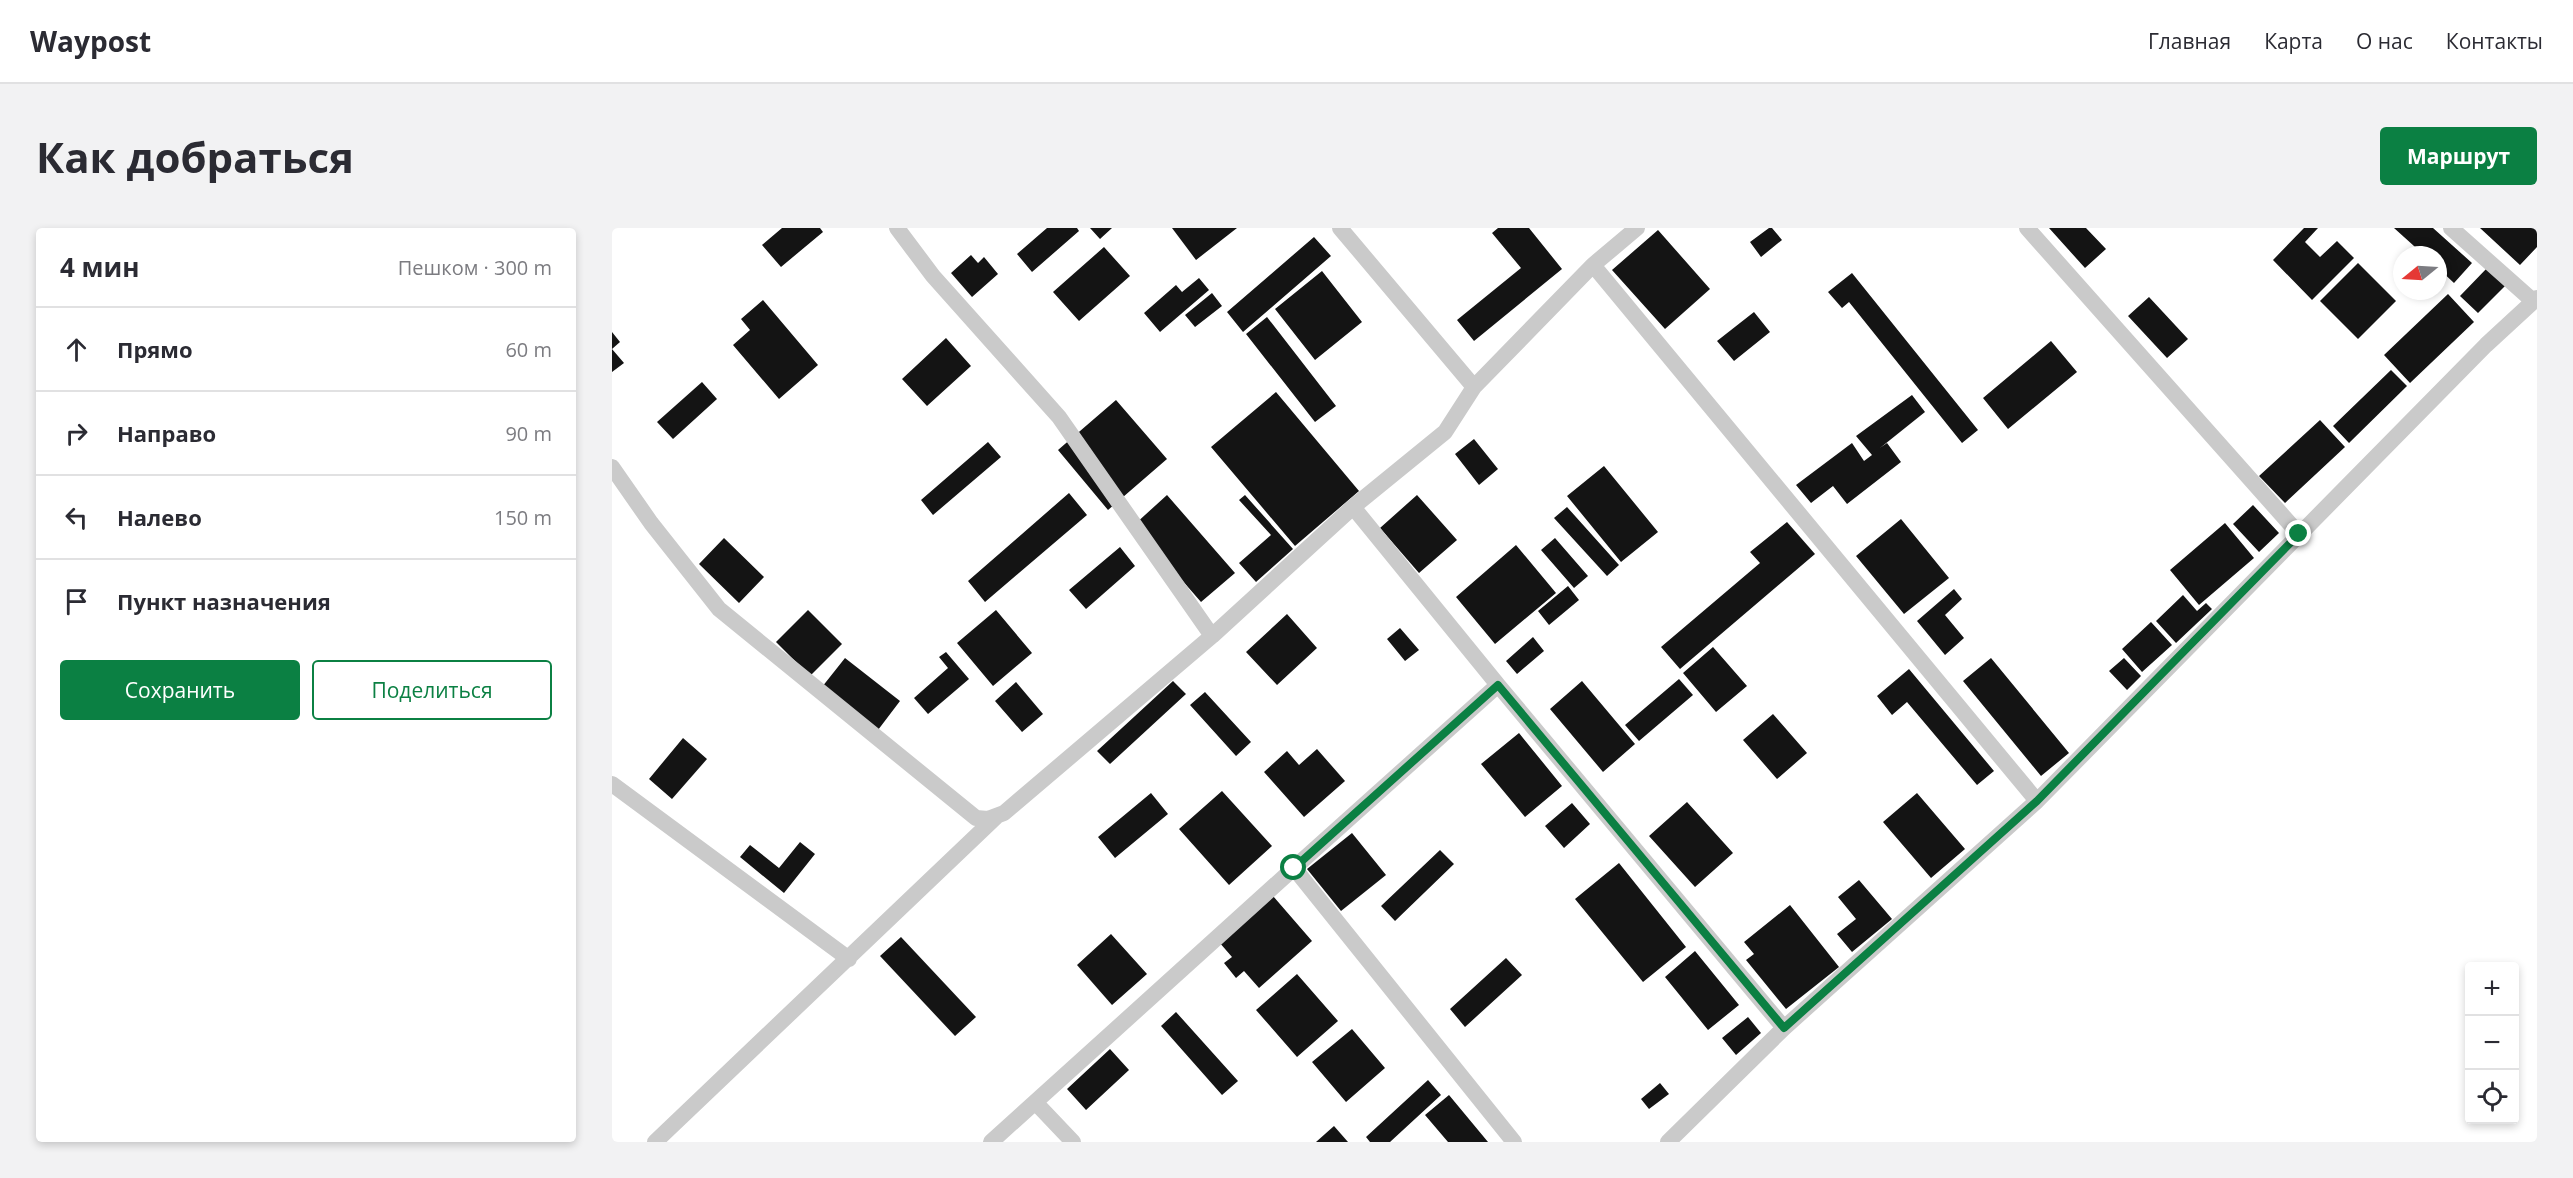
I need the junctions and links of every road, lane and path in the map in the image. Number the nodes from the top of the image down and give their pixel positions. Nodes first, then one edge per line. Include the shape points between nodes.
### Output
1 (897, 228) edge
2 (1340, 228) edge
3 (1637, 228) edge
4 (2027, 228) edge
5 (2451, 228) edge
6 (1593, 265) junction
7 (2535, 299) edge
8 (1474, 387) junction
9 (612, 467) edge
10 (1353, 507) junction
11 (2299, 534) junction
12 (1212, 636) junction
13 (1498, 685) junction
14 (612, 784) edge
15 (2037, 801) junction
16 (996, 817) junction
17 (1294, 868) junction
18 (849, 959) junction
19 (1784, 1028) junction
20 (1035, 1102) junction
21 (655, 1142) edge
22 (991, 1142) edge
23 (1073, 1142) edge
24 (1514, 1142) edge
25 (1668, 1142) edge

1 - 12 lane via 933,276 1059,417
2 - 8 lane
3 - 6 lane
4 - 11 lane
5 - 7 lane
6 - 8 lane
6 - 15 lane
7 - 11 lane
8 - 10 lane via 1445,432
9 - 16 lane via 719,609 976,818
10 - 12 lane
10 - 13 lane
11 - 15 lane
12 - 16 lane
13 - 17 lane
13 - 19 lane
14 - 18 lane
15 - 19 lane
16 - 18 lane
17 - 20 lane
17 - 24 lane
18 - 21 lane
19 - 25 lane
20 - 22 lane
20 - 23 lane

